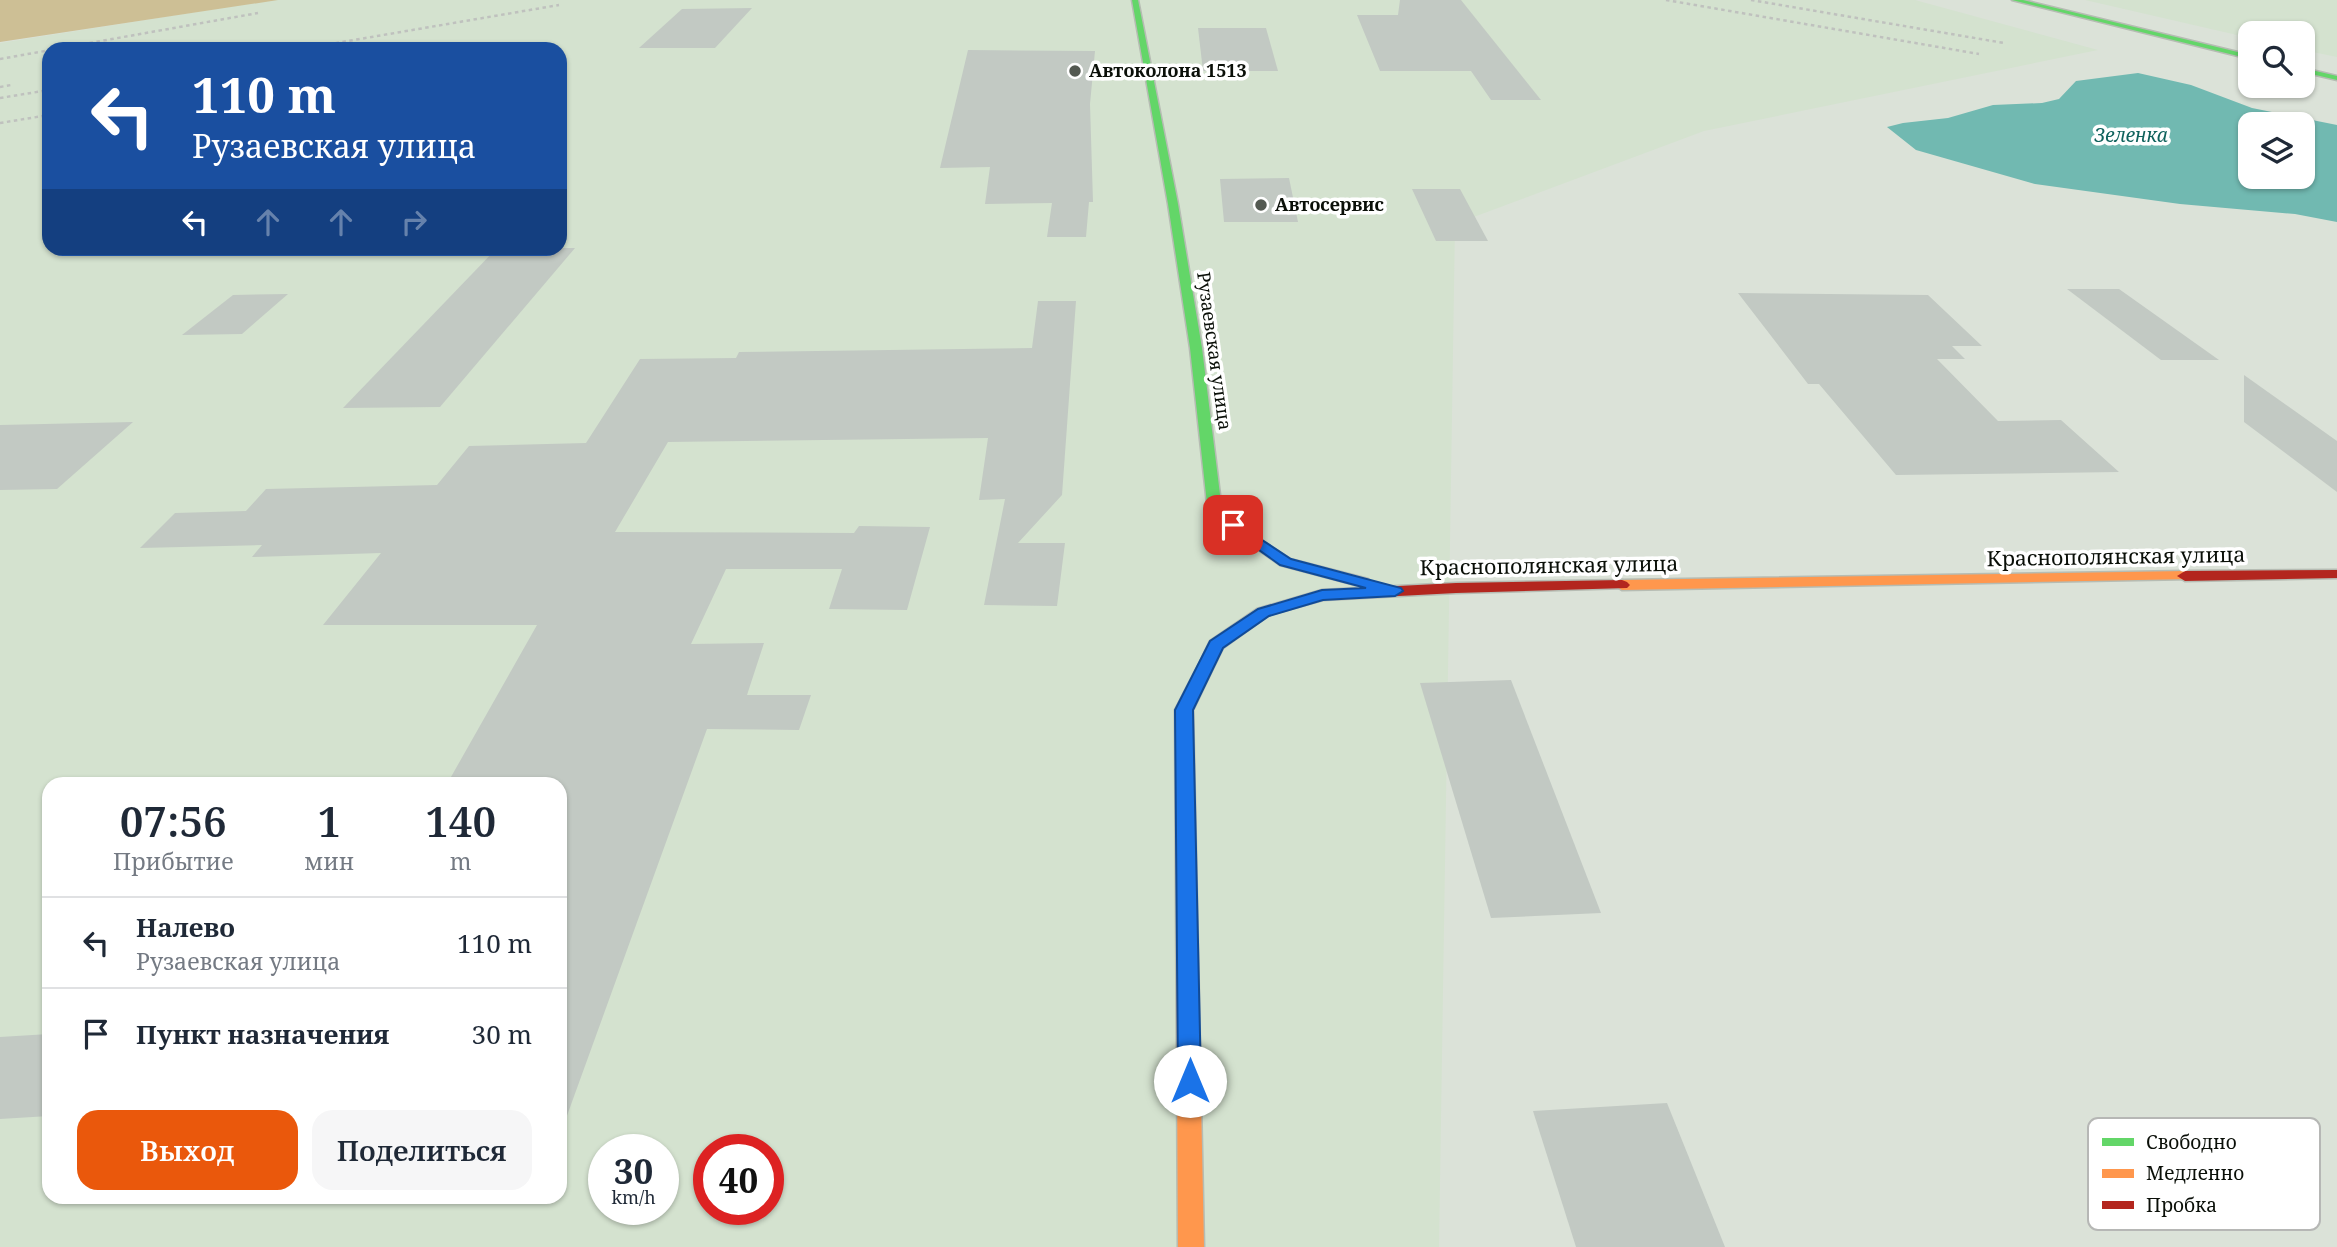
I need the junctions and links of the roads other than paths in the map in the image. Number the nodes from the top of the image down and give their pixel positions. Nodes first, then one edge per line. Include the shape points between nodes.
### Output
1 (1135, 0) edge
2 (2015, 0) edge
3 (2238, 54) edge
4 (2315, 73) edge
5 (2337, 78) edge
6 (2337, 574) edge
7 (1395, 591) junction
8 (1191, 1247) edge

1 - 7 street, Рузаевская улица via 1183,265 1215,513 1285,562
2 - 3 street
4 - 5 street
6 - 7 street, Краснополянская улица
7 - 8 street, Краснополянская улица via 1322,595 1263,612 1216,645 1184,710

